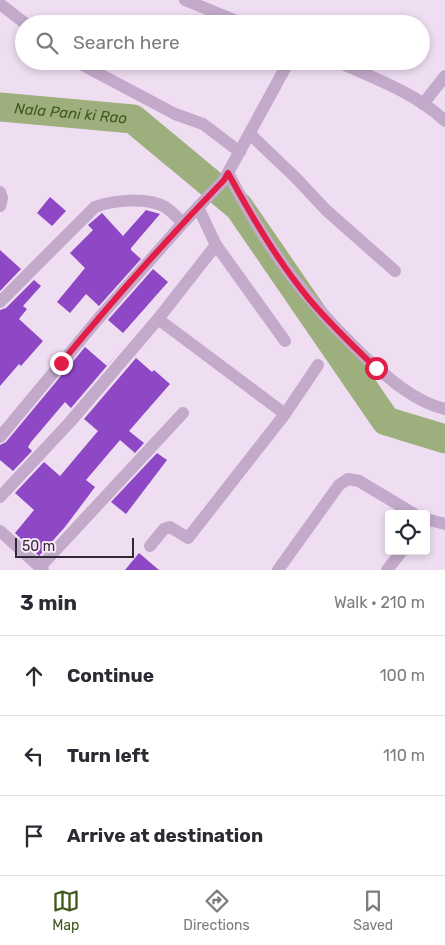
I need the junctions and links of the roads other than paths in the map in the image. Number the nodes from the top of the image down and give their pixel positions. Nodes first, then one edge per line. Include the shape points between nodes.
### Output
1 (185, 0) edge
2 (0, 4) edge
3 (222, 15) edge
4 (15, 16) edge
5 (92, 70) edge
6 (284, 70) edge
7 (356, 70) edge
8 (445, 76) edge
9 (423, 104) junction
10 (445, 122) edge
11 (250, 134) junction
12 (240, 152) junction
13 (226, 177) junction
14 (0, 192) edge
15 (199, 205) junction
16 (0, 206) edge
17 (183, 223) junction
18 (216, 245) junction
19 (394, 271) dead end
20 (0, 302) edge
21 (158, 319) junction
22 (285, 341) dead end
23 (318, 365) dead end
24 (445, 409) edge
25 (183, 412) dead end
26 (285, 414) junction
27 (0, 437) edge
28 (0, 497) edge
29 (407, 510) edge
30 (430, 521) edge
31 (445, 524) edge
32 (0, 530) edge
33 (150, 546) dead end
34 (399, 555) edge
35 (42, 569) edge
36 (278, 570) edge
37 (387, 570) edge

1 - 3 street
2 - 4 street
5 - 12 street via 175,114 202,124
6 - 11 street
7 - 9 street
8 - 9 street
9 - 10 street
11 - 12 street
11 - 19 street via 326,210
12 - 13 street
13 - 15 street
13 - 24 street via 284,265 351,344 398,385
14 - 16 street
15 - 17 street
15 - 18 street
17 - 20 street via 164,206 147,202 108,201 94,207
17 - 27 street
18 - 21 street
18 - 22 street
21 - 26 street
21 - 28 street via 70,422
23 - 26 street
25 - 35 street
26 - 33 street via 188,538 170,527 164,529
29 - 36 street via 358,481 348,479 339,485
30 - 31 street
32 - 35 street
34 - 37 street

